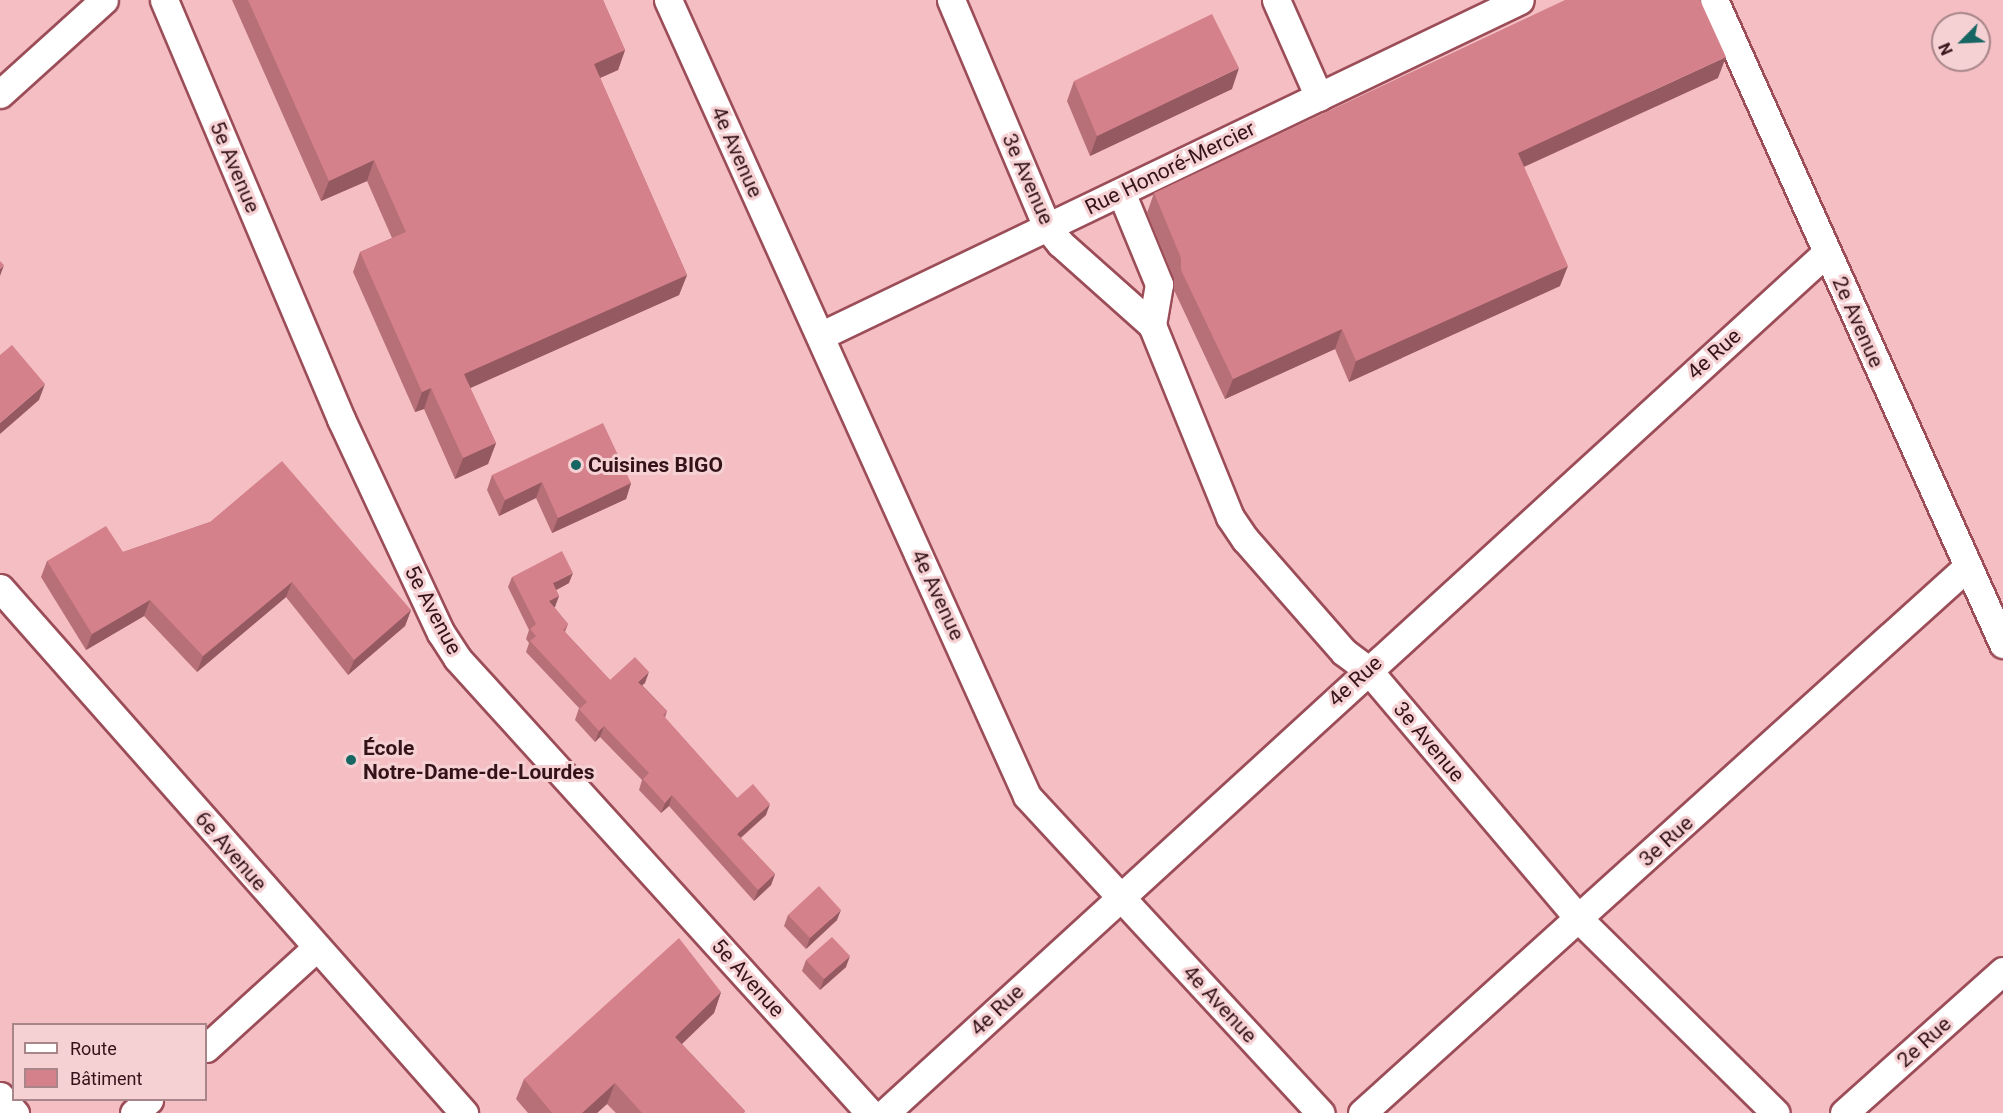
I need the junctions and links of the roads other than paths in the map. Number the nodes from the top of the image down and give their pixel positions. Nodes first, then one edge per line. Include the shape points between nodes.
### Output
1 (104, 0) edge
2 (164, 0) edge
3 (668, 0) edge
4 (951, 0) edge
5 (1276, 0) edge
6 (1520, 0) edge
7 (1714, 0) edge
8 (0, 94) edge
9 (1319, 97) junction
10 (1121, 192) junction
11 (1047, 227) junction
12 (1827, 252) junction
13 (1152, 325) junction
14 (820, 336) junction
15 (1968, 566) junction
16 (0, 588) edge
17 (2003, 644) edge
18 (1368, 670) junction
19 (1119, 897) junction
20 (1579, 919) junction
21 (316, 948) junction
22 (2003, 971) edge
23 (207, 1047) edge
24 (0, 1096) edge
25 (148, 1101) edge
26 (15, 1113) edge
27 (135, 1113) edge
28 (464, 1113) edge
29 (870, 1113) edge
30 (885, 1113) edge
31 (1321, 1113) edge
32 (1362, 1113) edge
33 (1776, 1113) edge
34 (1844, 1113) edge

1 - 8 street
2 - 29 street, 5e Avenue via 346,429 427,605 458,658
3 - 14 street, 4e Avenue
4 - 11 street, 3e Avenue
5 - 9 street
6 - 9 street, Rue Honoré-Mercier
7 - 12 street, 2e Avenue
9 - 10 street, Rue Honoré-Mercier
10 - 11 street, Rue Honoré-Mercier
10 - 13 street via 1158,284
11 - 13 street, 3e Avenue
11 - 14 street, Rue Honoré-Mercier
12 - 15 street, 2e Avenue
12 - 18 street, 4e Rue
13 - 18 street, 3e Avenue via 1230,516 1298,602 1344,652
14 - 19 street, 4e Avenue via 1027,796
15 - 17 street, 2e Avenue
15 - 20 street, 3e Rue
16 - 21 street, 6e Avenue
18 - 19 street, 4e Rue
18 - 20 street, 3e Avenue
19 - 30 street, 4e Rue
19 - 31 street, 4e Avenue
20 - 32 street, 3e Rue
20 - 33 street, 3e Avenue
21 - 23 street
21 - 28 street, 6e Avenue
22 - 34 street, 2e Rue
24 - 26 street
25 - 27 street

